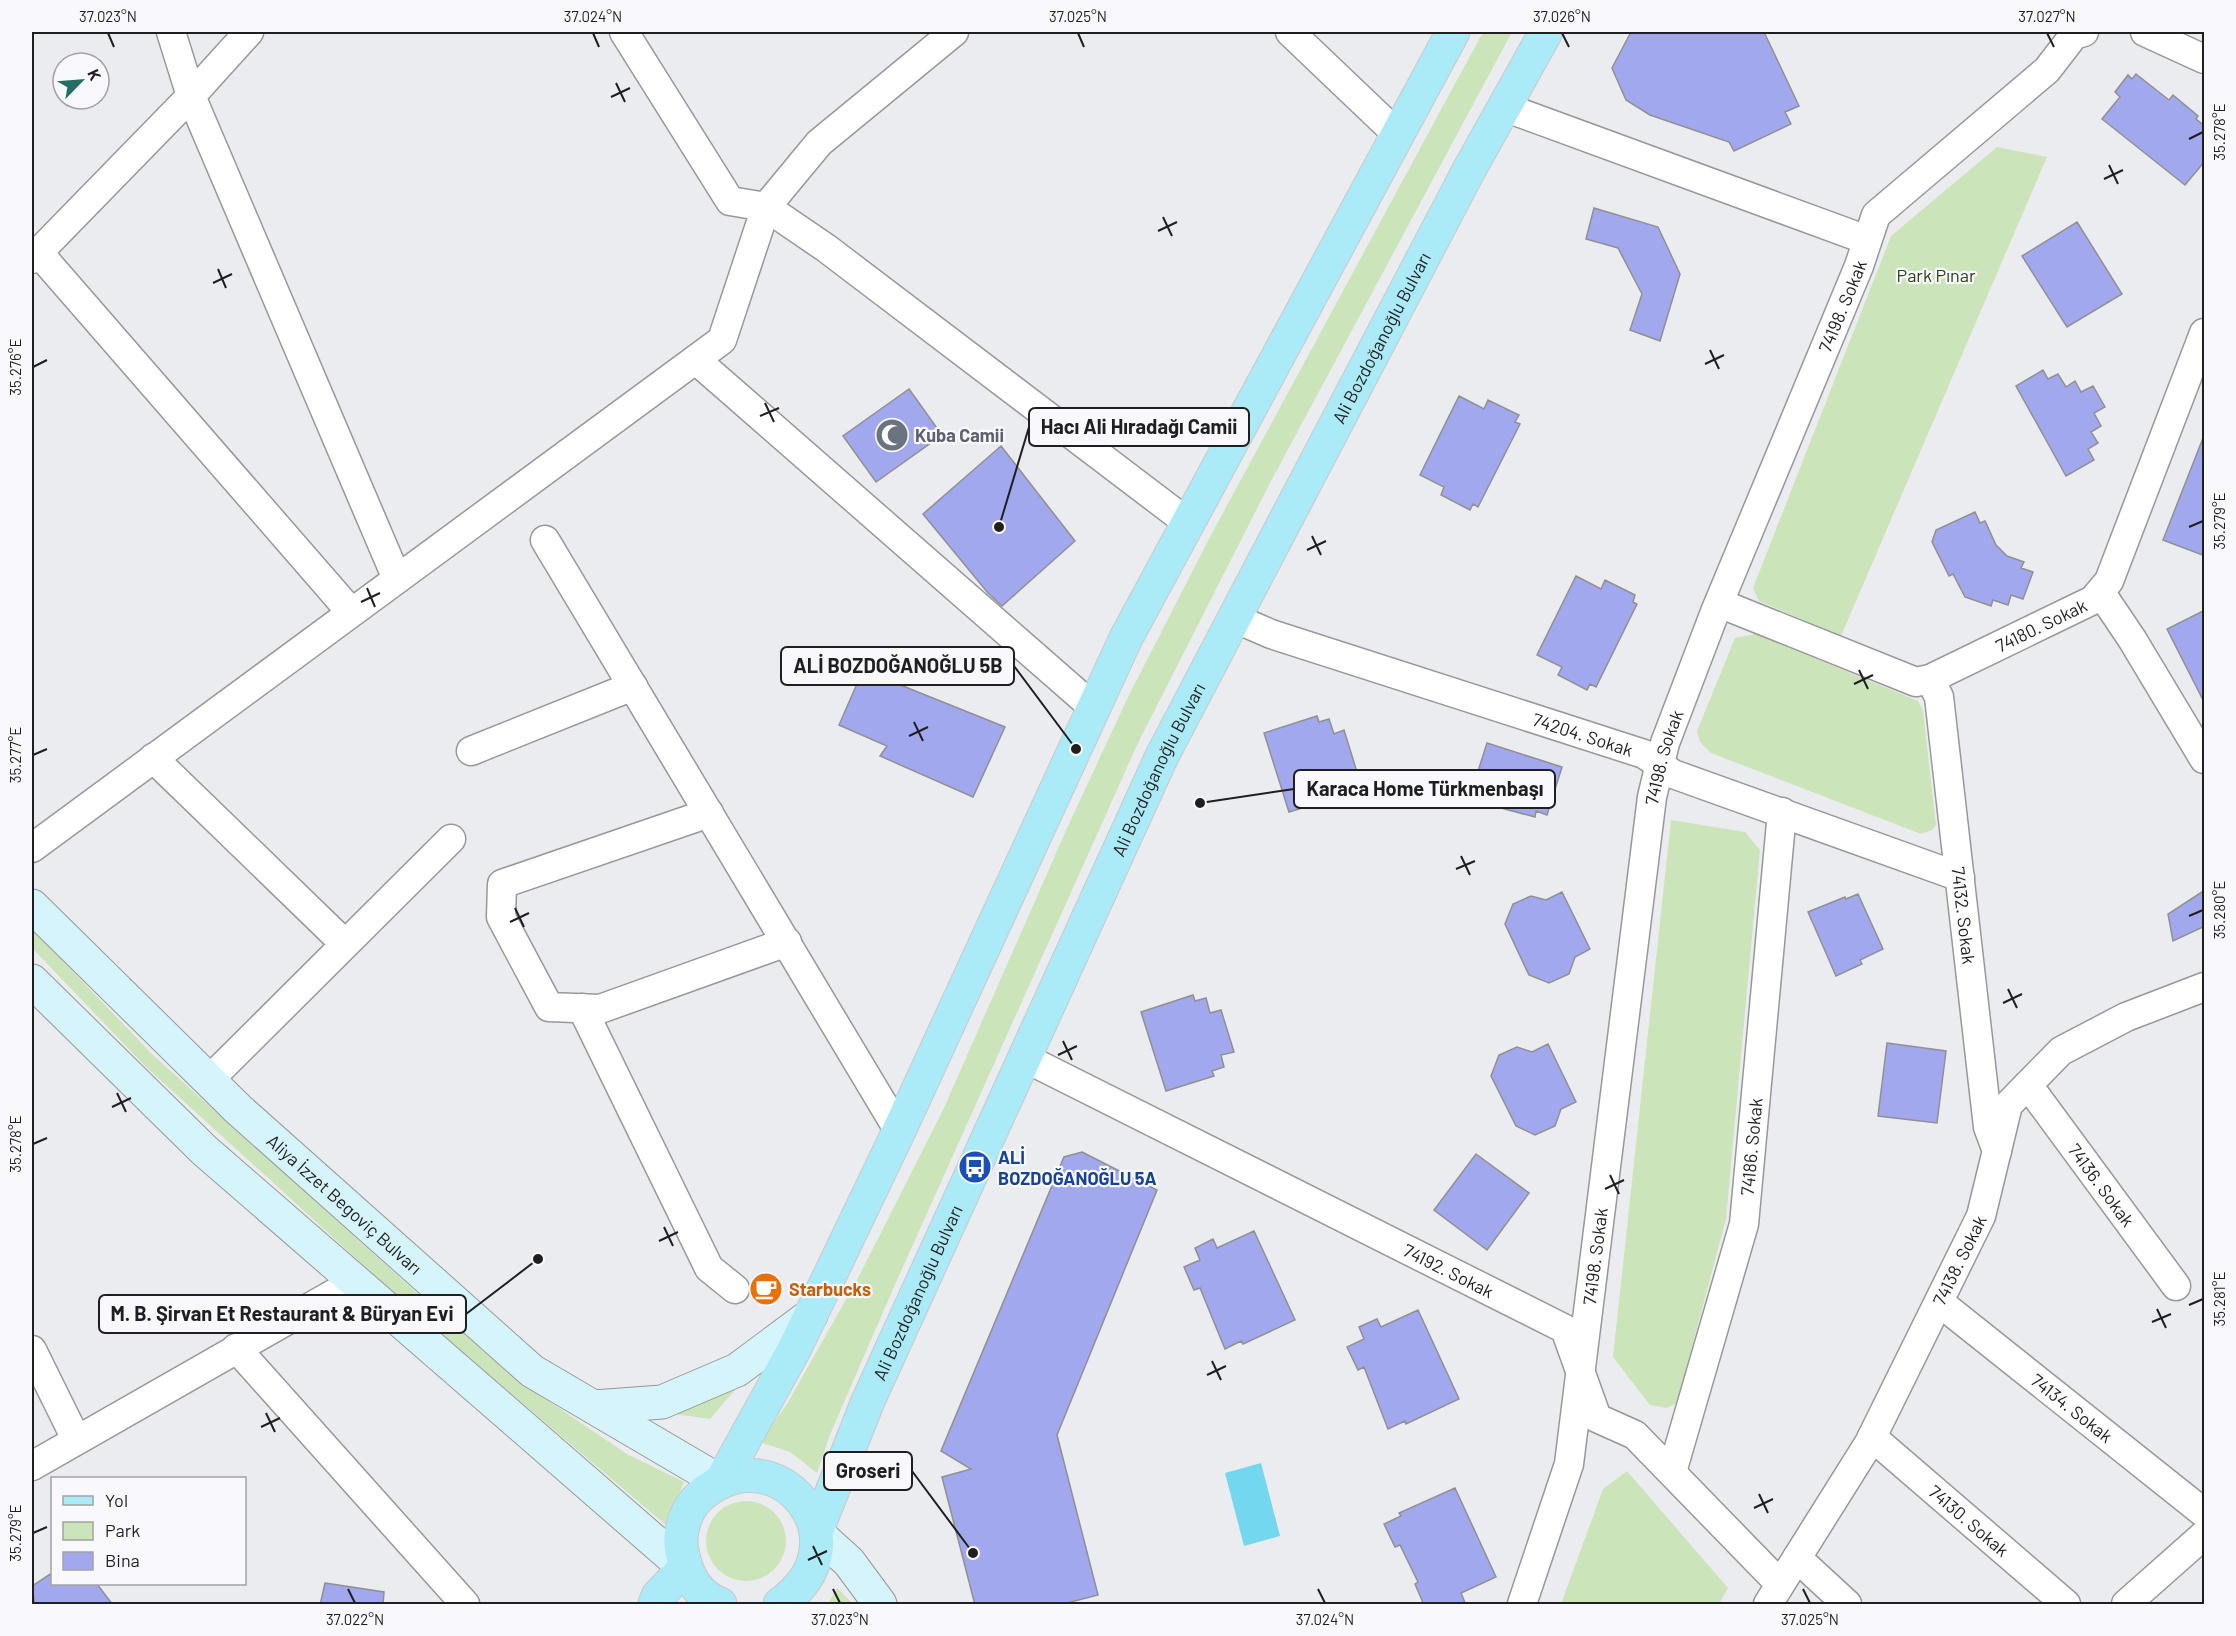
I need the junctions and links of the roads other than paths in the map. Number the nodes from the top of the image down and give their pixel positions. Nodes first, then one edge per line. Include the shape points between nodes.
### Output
1 (171, 32) edge
2 (249, 32) edge
3 (624, 32) edge
4 (954, 32) edge
5 (1290, 32) edge
6 (1452, 32) edge
7 (1546, 32) edge
8 (2084, 32) edge
9 (2145, 32) edge
10 (2205, 59) edge
11 (191, 96) junction
12 (1504, 107) junction
13 (1397, 134) junction
14 (766, 207) junction
15 (1867, 240) junction
16 (35, 256) edge
17 (2205, 333) edge
18 (696, 360) junction
19 (1187, 522) junction
20 (545, 540) dead end
21 (397, 579) junction
22 (2101, 593) junction
23 (1719, 603) junction
24 (351, 612) junction
25 (1234, 618) junction
26 (1930, 679) junction
27 (633, 687) junction
28 (1094, 708) junction
29 (471, 751) dead end
30 (153, 758) junction
31 (2205, 759) edge
32 (1658, 764) junction
33 (1782, 812) junction
34 (709, 813) junction
35 (451, 839) dead end
36 (32, 848) edge
37 (1960, 877) junction
38 (32, 906) edge
39 (787, 942) junction
40 (345, 944) junction
41 (32, 981) edge
42 (2203, 992) edge
43 (582, 1008) junction
44 (1025, 1058) junction
45 (209, 1080) junction
46 (2028, 1086) junction
47 (899, 1131) junction
48 (1997, 1152) junction
49 (356, 1281) junction
50 (2176, 1286) dead end
51 (735, 1289) dead end
52 (1939, 1302) junction
53 (811, 1315) junction
54 (236, 1348) junction
55 (32, 1350) edge
56 (1582, 1376) junction
57 (594, 1407) junction
58 (1872, 1437) junction
59 (76, 1439) junction
60 (32, 1466) edge
61 (1672, 1472) junction
62 (721, 1482) junction
63 (2205, 1513) edge
64 (816, 1532) junction
65 (2205, 1535) edge
66 (1797, 1558) junction
67 (685, 1568) junction
68 (1774, 1594) edge
69 (465, 1605) edge
70 (655, 1605) edge
71 (720, 1605) edge
72 (780, 1605) edge
73 (880, 1605) edge
74 (1522, 1605) edge
75 (1846, 1605) edge
76 (2066, 1605) edge
77 (2126, 1605) edge

1 - 11 street
2 - 11 street
3 - 14 street via 730,201
4 - 14 street via 819,143
5 - 13 street
6 - 13 main road
7 - 12 main road, Ali Bozdoğanoğlu Bulvarı
8 - 15 street, 74198. Sokak via 2074,35 2047,70 1876,215
9 - 10 street
11 - 16 street
11 - 21 street
12 - 15 street
12 - 25 main road, Ali Bozdoğanoğlu Bulvarı
13 - 19 main road
14 - 18 street via 722,340
14 - 19 street via 826,248
15 - 23 street, 74198. Sokak
16 - 24 street
17 - 22 street, 74180. Sokak
18 - 21 street
18 - 28 street
19 - 28 main road
20 - 27 street
21 - 24 street
22 - 26 street, 74180. Sokak
22 - 31 street
23 - 26 street via 1916,682
23 - 32 street, 74198. Sokak
24 - 30 street
25 - 32 street, 74204. Sokak via 1271,634 1644,754
25 - 44 main road, Ali Bozdoğanoğlu Bulvarı via 1162,756
26 - 37 street, 74132. Sokak via 1938,697
27 - 29 street
27 - 34 street
28 - 47 main road
30 - 36 street
30 - 40 street
32 - 33 street, 74204. Sokak via 1673,774
32 - 56 street, 74198. Sokak
33 - 37 street, 74204. Sokak
33 - 61 street, 74186. Sokak via 1744,1224
34 - 39 street
34 - 43 street via 502,884 501,917 549,1007
35 - 40 street
37 - 48 street, 74132. Sokak via 1988,1127
38 - 45 main road, Aliya İzzet Begoviç Bulvarı
39 - 43 street via 600,1009
39 - 47 street
40 - 45 street
41 - 49 main road via 204,1150
42 - 46 street, 74138. Sokak via 2126,1017 2061,1051
43 - 51 street via 709,1268
44 - 56 street, 74192. Sokak via 1565,1329
44 - 64 main road, Ali Bozdoğanoğlu Bulvarı via 868,1401
45 - 57 main road, Aliya İzzet Begoviç Bulvarı via 532,1371
46 - 48 street, 74138. Sokak via 2008,1105
46 - 50 street, 74136. Sokak
47 - 53 main road
48 - 52 street, 74138. Sokak via 1981,1216
49 - 54 street
49 - 67 main road
52 - 58 street, 74138. Sokak
52 - 63 street, 74134. Sokak
53 - 57 main road via 737,1370 662,1402
53 - 62 main road
54 - 59 street
54 - 69 street
55 - 59 street
56 - 61 street, 74192. Sokak via 1597,1418 1635,1435
56 - 74 street, 74198. Sokak via 1569,1464
57 - 62 main road, Aliya İzzet Begoviç Bulvarı
58 - 66 street, 74138. Sokak
58 - 76 street, 74130. Sokak
59 - 60 street
61 - 68 street, 74192. Sokak
62 - 64 main road via 756,1475 778,1481 796,1494 809,1511
62 - 67 main road via 694,1502 684,1522 680,1545
64 - 72 main road via 816,1554 809,1575 797,1593
64 - 73 main road via 849,1562
65 - 77 street
66 - 68 street, 74138. Sokak
66 - 75 street
67 - 70 main road via 658,1596
67 - 71 main road via 697,1588

